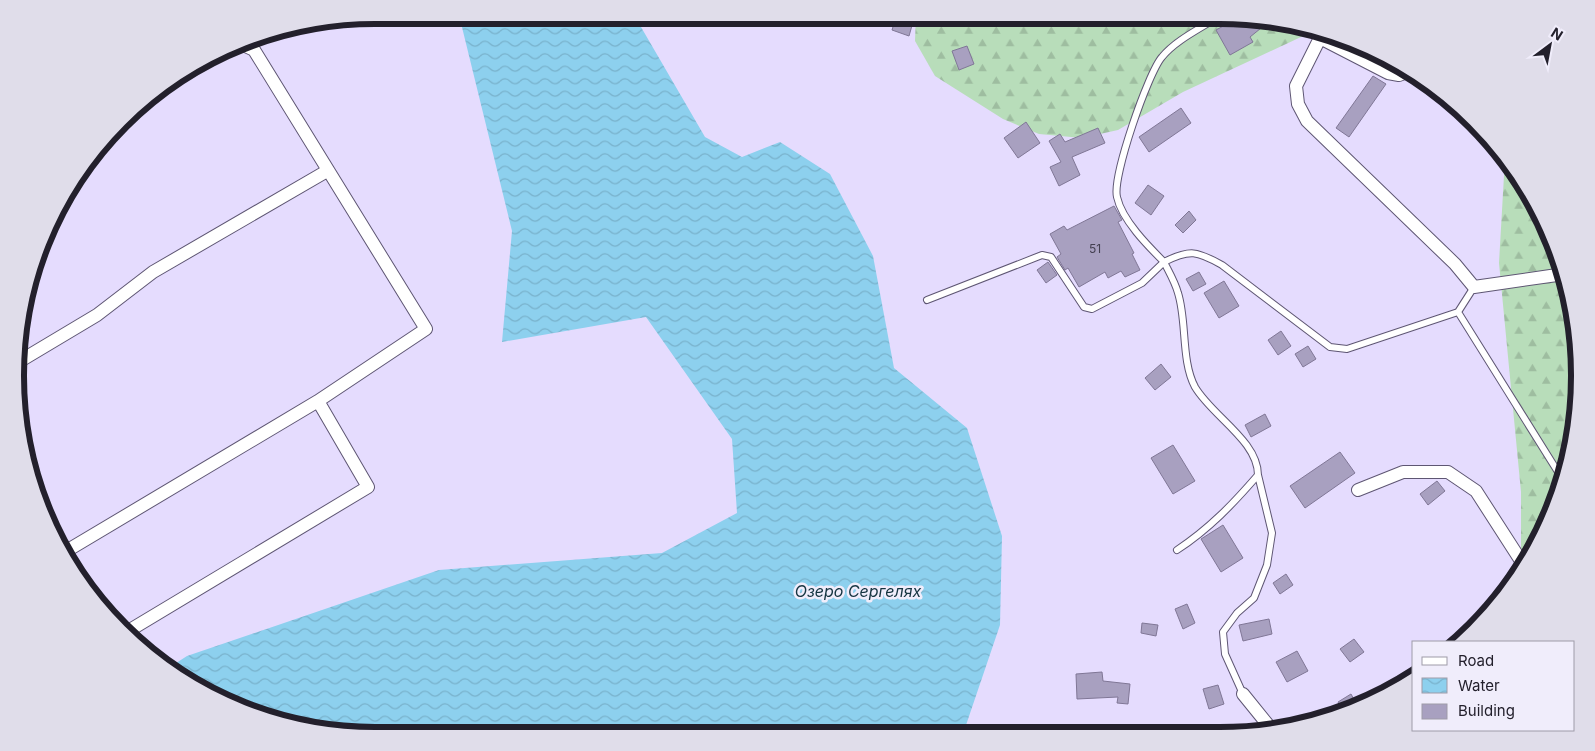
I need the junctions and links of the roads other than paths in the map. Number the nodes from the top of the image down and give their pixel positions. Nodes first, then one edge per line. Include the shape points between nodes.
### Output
1 (1207, 24) edge
2 (1319, 38) edge
3 (1332, 42) edge
4 (249, 48) edge
5 (1401, 74) edge
6 (327, 171) junction
7 (1164, 262) junction
8 (1557, 275) edge
9 (1474, 287) junction
10 (927, 300) dead end
11 (1458, 312) junction
12 (25, 358) edge
13 (318, 401) junction
14 (1558, 472) edge
15 (1258, 475) junction
16 (1358, 490) dead end
17 (70, 549) edge
18 (1177, 550) dead end
19 (1520, 558) edge
20 (132, 629) edge
21 (1243, 694) joint
22 (1267, 724) edge

1 - 7 lane via 1172,46 1161,58 1121,162 1117,198 1129,221
2 - 9 street via 1296,86 1298,104 1307,121 1455,264
3 - 5 street via 1388,73
4 - 6 street via 254,50
6 - 12 street via 153,272 97,315
6 - 13 street via 426,329
7 - 10 lane via 1142,283 1092,309 1084,307 1051,257 1042,255
7 - 11 lane via 1190,252 1203,254 1330,346 1347,350
7 - 15 lane via 1178,294 1194,386 1249,448 1258,463
8 - 9 street
9 - 11 lane
11 - 14 lane
13 - 17 street
13 - 20 street via 368,486
15 - 18 lane via 1230,508 1200,535
15 - 21 lane via 1272,533 1267,565 1254,598 1223,632 1226,654
16 - 19 street via 1403,472 1448,472 1476,491
21 - 22 street

